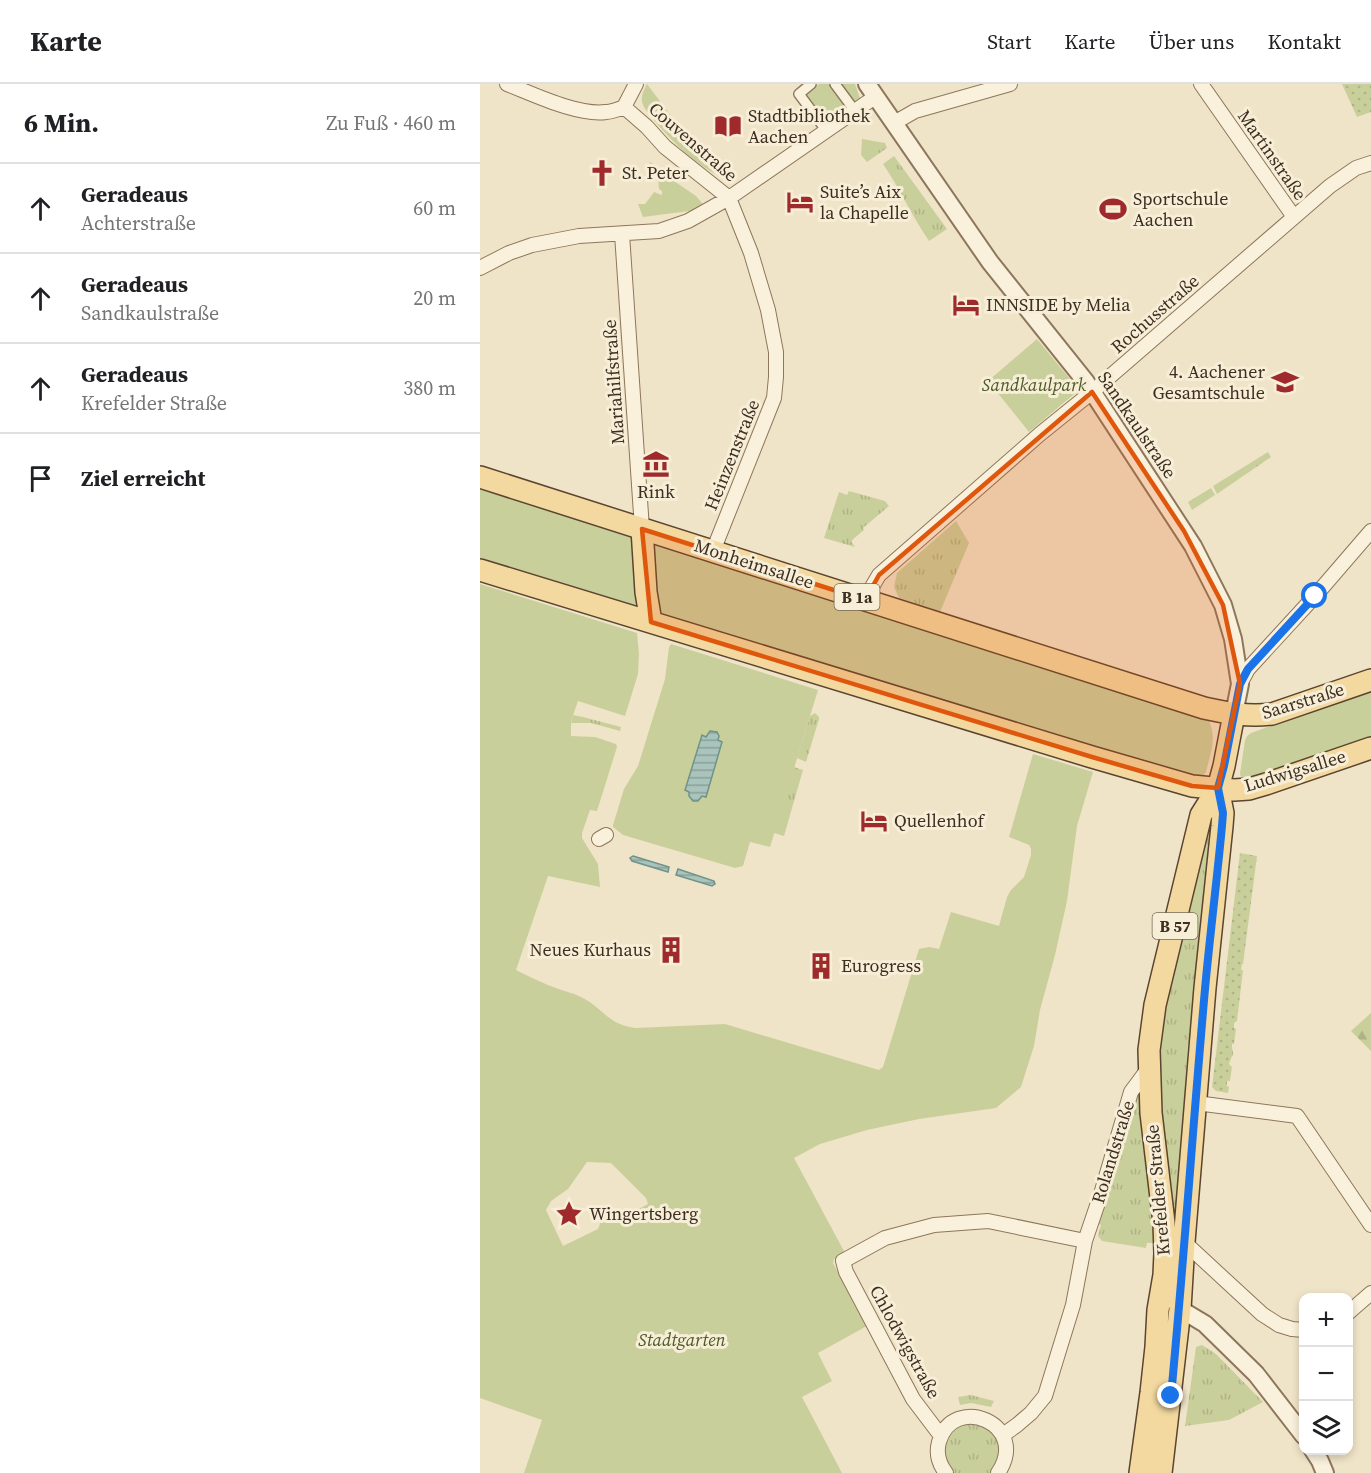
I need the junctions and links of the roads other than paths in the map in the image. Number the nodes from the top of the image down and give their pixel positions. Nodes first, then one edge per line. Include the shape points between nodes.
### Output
1 (507, 84) edge
2 (636, 84) edge
3 (811, 84) edge
4 (835, 84) edge
5 (1010, 84) edge
6 (1201, 84) edge
7 (871, 91) edge
8 (624, 107) junction
9 (855, 111) junction
10 (894, 123) junction
11 (826, 130) junction
12 (1371, 163) edge
13 (729, 198) junction
14 (1294, 217) junction
15 (622, 234) junction
16 (480, 268) edge
17 (1092, 392) junction
18 (480, 477) edge
19 (642, 529) junction
20 (1371, 531) edge
21 (713, 551) junction
22 (480, 570) edge
23 (867, 600) junction
24 (651, 622) junction
25 (1371, 680) edge
26 (1240, 684) junction
27 (1234, 714) junction
28 (1371, 749) edge
29 (1218, 788) junction
30 (1148, 1069) junction
31 (1196, 1103) junction
32 (1371, 1225) edge
33 (1085, 1241) junction
34 (1184, 1242) junction
35 (1164, 1275) junction
36 (1371, 1293) edge
37 (1179, 1309) junction
38 (1353, 1309) edge
39 (1299, 1330) edge
40 (1299, 1429) edge
41 (1003, 1435) junction
42 (941, 1436) junction
43 (1316, 1455) edge
44 (946, 1473) edge
45 (998, 1473) edge
46 (1140, 1473) edge
47 (1161, 1473) edge
48 (1325, 1473) edge

1 - 8 street via 591,112
2 - 8 street, Couvenstraße
3 - 11 street via 799,94
4 - 9 street
5 - 10 street via 915,111
6 - 14 street, Martinstraße
7 - 9 street
7 - 10 street, Sandkaulstraße
8 - 13 street, Couvenstraße via 665,147
9 - 11 street
10 - 17 street, Sandkaulstraße via 990,262
11 - 13 street
12 - 14 street, Rochusstraße via 1329,186
13 - 15 street via 688,221 659,231
13 - 21 street, Heinzenstraße via 768,310 776,377 774,398
14 - 17 street, Rochusstraße
15 - 16 street via 579,236 532,245
15 - 19 street, Mariahilfstraße
17 - 23 street, Rochusstraße via 879,575
17 - 26 street, Sandkaulstraße via 1205,567 1233,639
18 - 19 main road, Monheimsallee / B 1a
19 - 21 main road, Monheimsallee / B 1a
19 - 24 main road
20 - 26 street via 1248,669
21 - 23 main road, Monheimsallee / B 1a
22 - 24 main road
23 - 27 main road, Monheimsallee / B 1a
24 - 29 main road via 1125,767 1192,786
25 - 27 main road, Saarstraße / B 1a via 1272,714
26 - 27 street, Sandkaulstraße
27 - 29 main road, Krefelder Straße / B 57
28 - 29 main road, Ludwigsallee via 1249,789
29 - 30 main road, B 57 via 1202,815 1155,1005
29 - 31 main road, Krefelder Straße / B 57 via 1223,813
30 - 33 street, Rolandstraße via 1131,1092
30 - 35 main road, Krefelder Straße / B 57 via 1164,1223
31 - 32 street via 1297,1116
31 - 34 main road, Krefelder Straße / B 57
33 - 41 street, Rolandstraße via 1073,1305 1045,1396
33 - 42 street, Chlodwigstraße via 988,1221 934,1225 885,1238 843,1261 913,1399
34 - 37 main road, Krefelder Straße / B 57
34 - 39 street via 1262,1314 1279,1325
35 - 37 street, Krefelder Straße
35 - 46 main road, Krefelder Straße / B 57
36 - 38 street
37 - 40 street via 1205,1324 1256,1374
37 - 47 main road, Krefelder Straße / B 57
41 - 42 street via 997,1426 977,1416 956,1420
41 - 45 street via 1006,1456
42 - 44 street via 938,1455
43 - 48 street

